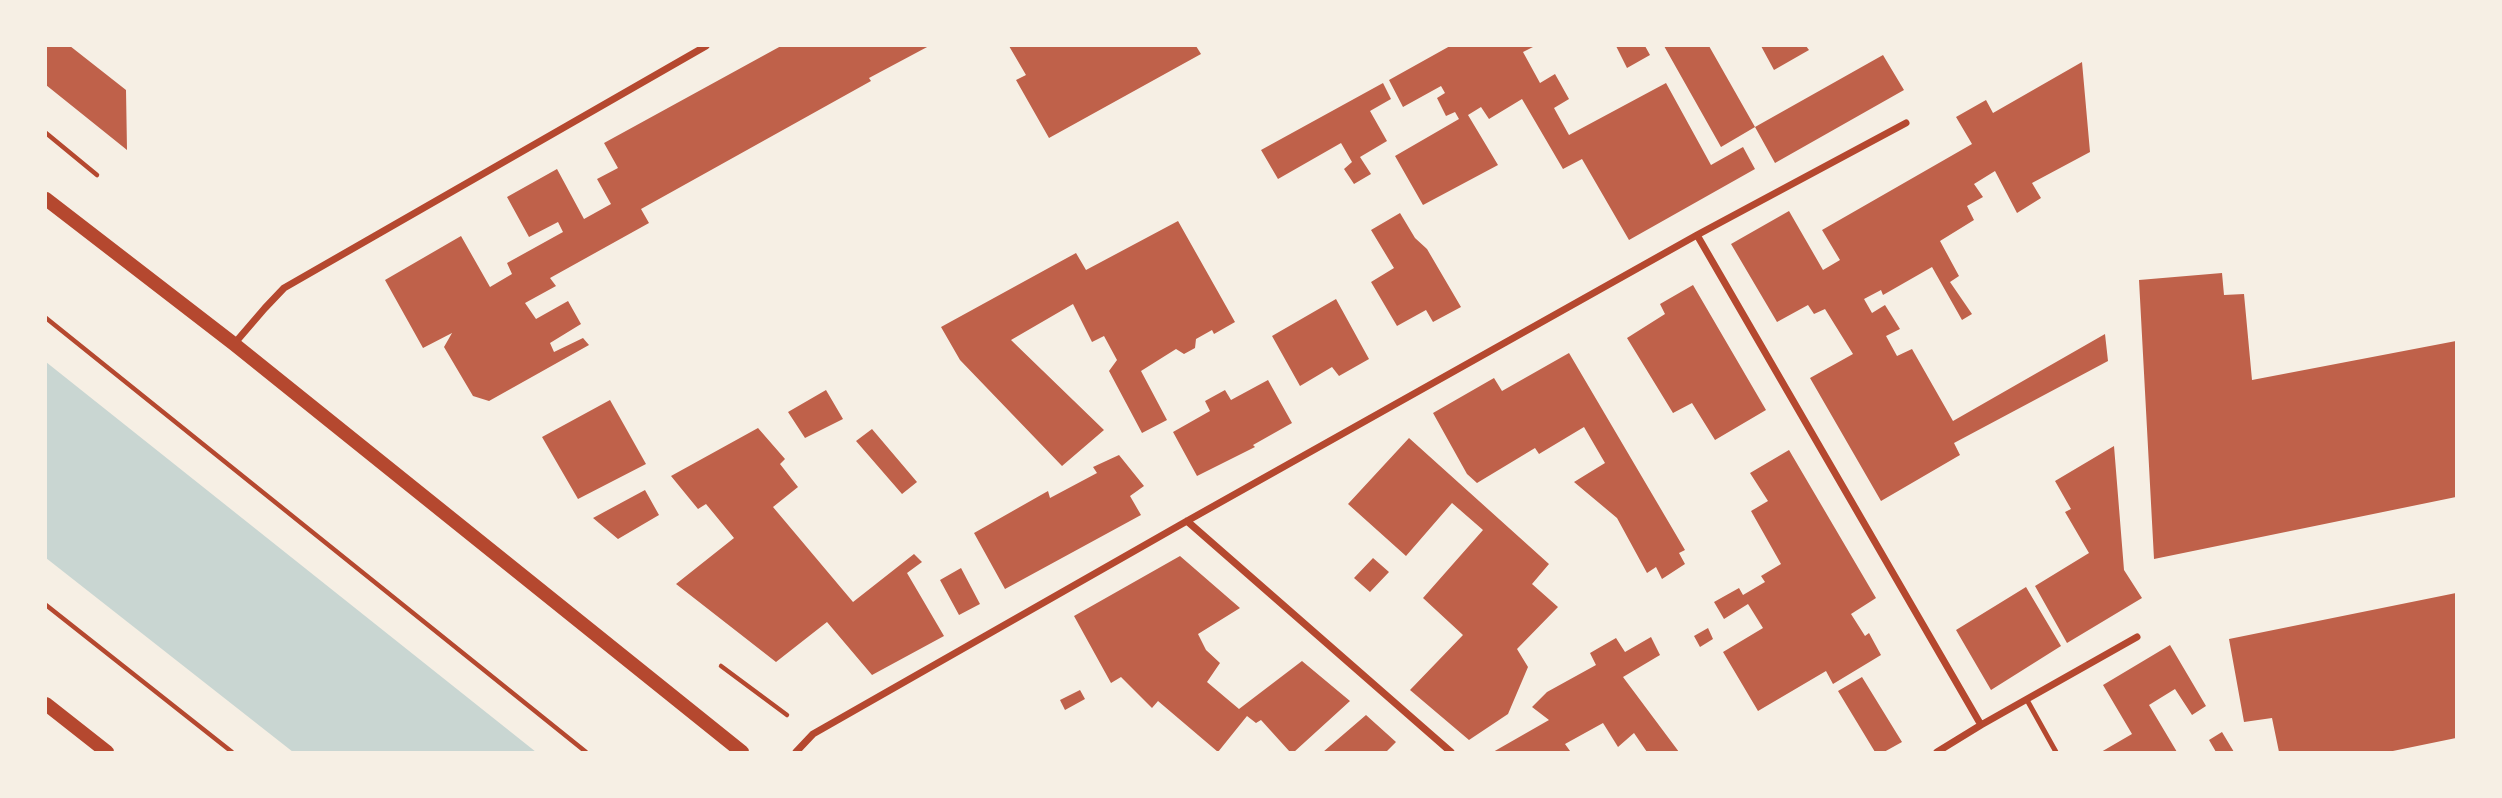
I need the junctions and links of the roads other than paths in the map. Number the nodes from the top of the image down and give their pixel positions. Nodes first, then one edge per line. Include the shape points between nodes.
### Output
1 (706, 46) edge
2 (1906, 123) dead end
3 (46, 199) edge
4 (1697, 234) junction
5 (234, 344) junction
6 (1187, 521) junction
7 (2137, 637) dead end
8 (2027, 700) junction
9 (46, 704) edge
10 (1981, 725) junction
11 (107, 752) edge
12 (742, 752) edge
13 (796, 752) edge
14 (1451, 752) edge
15 (1937, 752) edge
16 (2056, 752) edge

1 - 5 street via 284,289
2 - 4 street
3 - 5 main road
4 - 6 street
4 - 10 street
5 - 12 main road
6 - 13 street via 813,734
6 - 14 street
7 - 8 street
8 - 10 street
8 - 16 lane
9 - 11 main road
10 - 15 street

